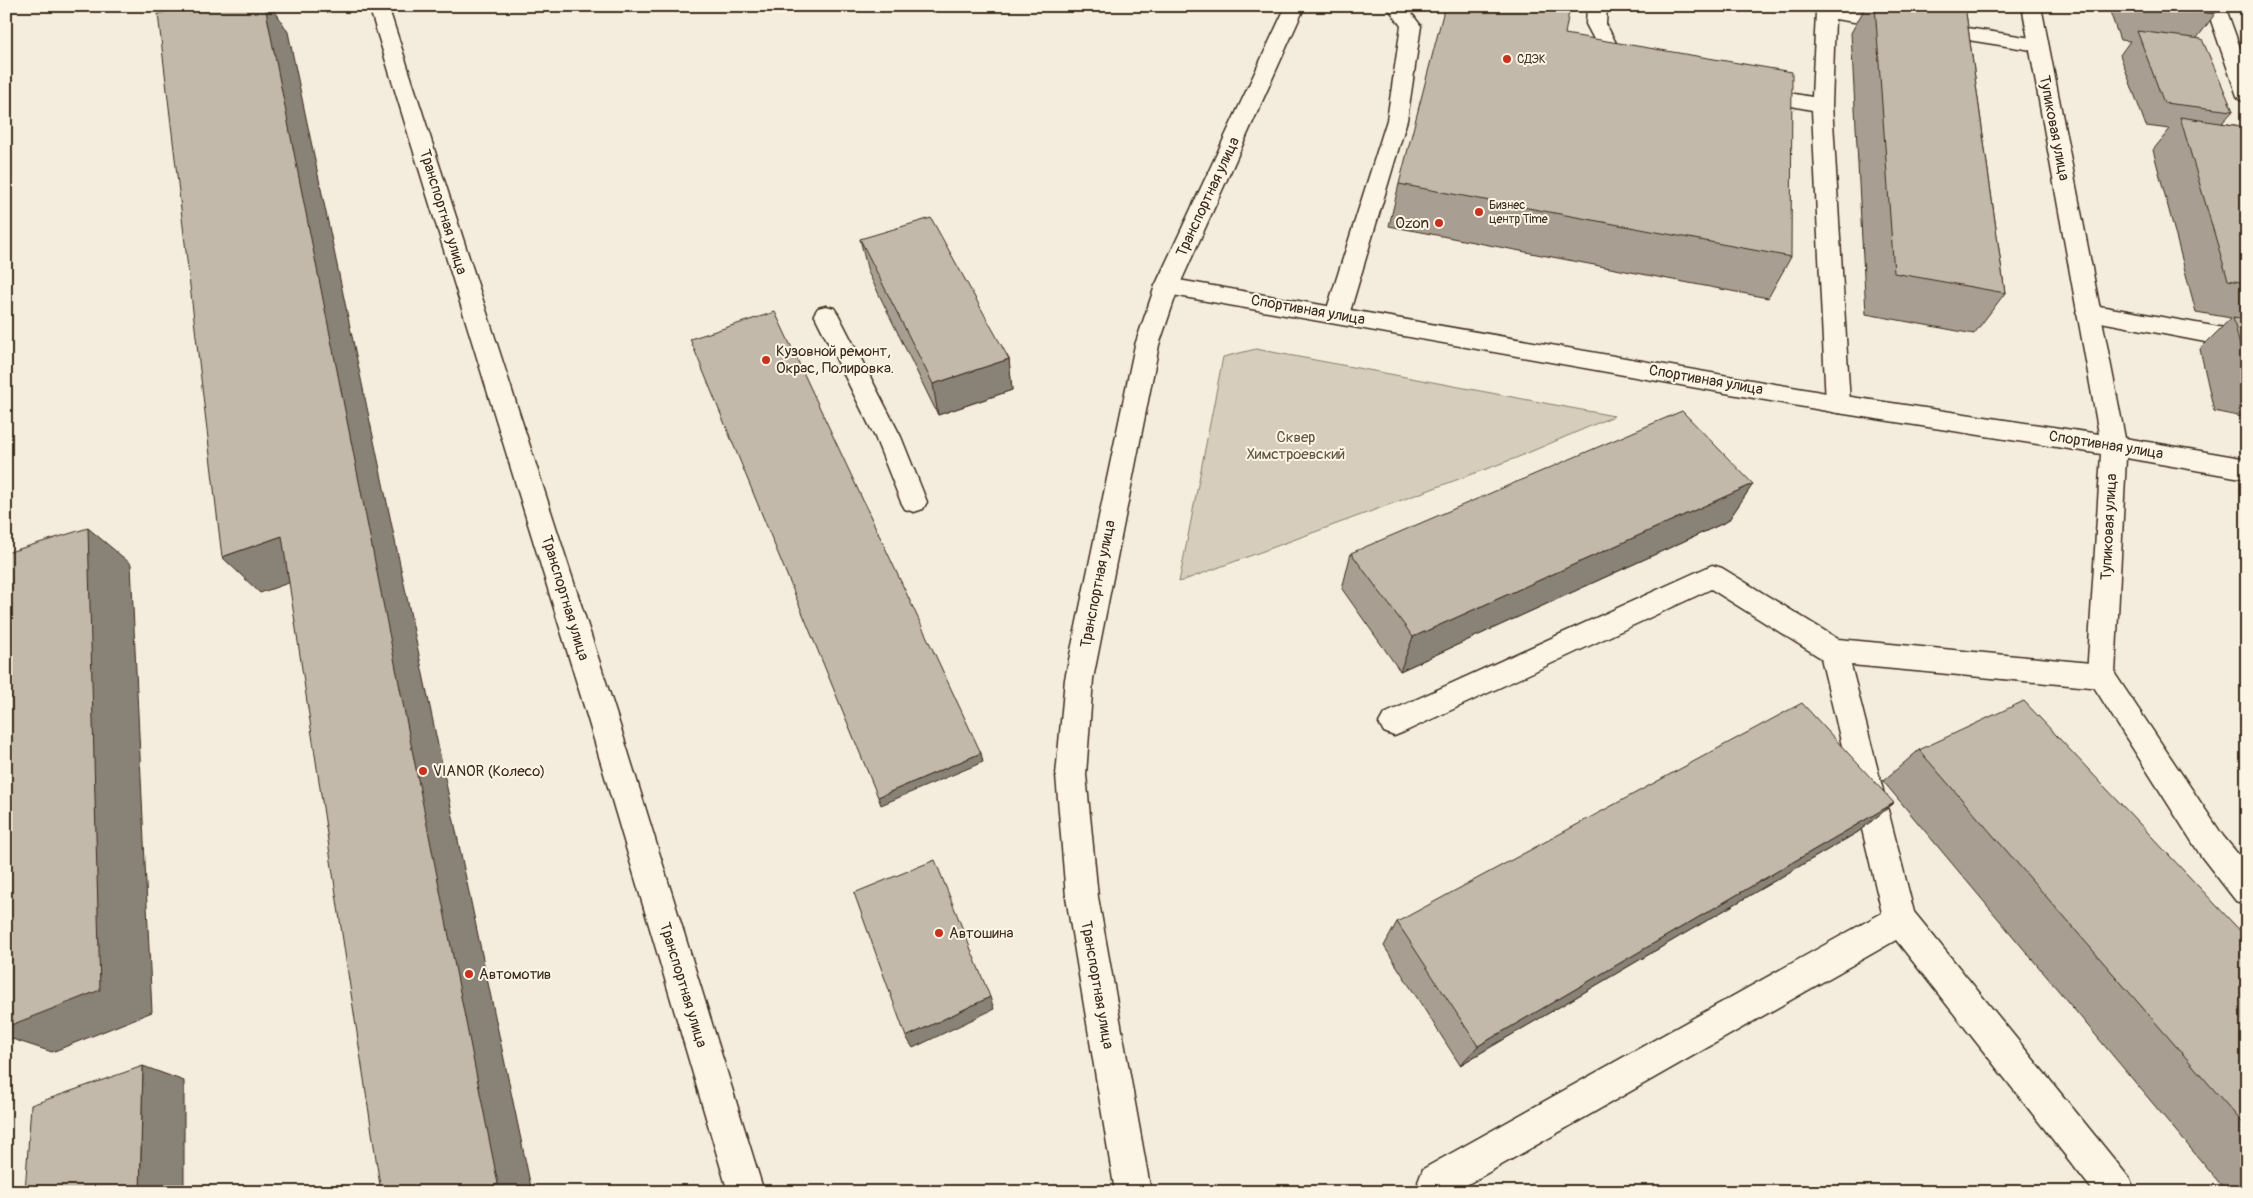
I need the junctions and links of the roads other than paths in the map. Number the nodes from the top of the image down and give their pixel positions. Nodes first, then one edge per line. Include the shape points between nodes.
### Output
1 (378, 6) edge
2 (1296, 6) edge
3 (1396, 6) edge
4 (1597, 6) edge
5 (2031, 6) edge
6 (2215, 6) edge
7 (2038, 44) junction
8 (2242, 68) edge
9 (1639, 74) edge
10 (1736, 90) edge
11 (2247, 96) edge
12 (1822, 105) junction
13 (1167, 286) junction
14 (2088, 312) junction
15 (826, 314) dead end
16 (1337, 315) junction
17 (2247, 341) edge
18 (1838, 404) junction
19 (2114, 446) junction
20 (2247, 469) edge
21 (914, 502) dead end
22 (1833, 651) junction
23 (2101, 676) junction
24 (1394, 723) dead end
25 (2247, 890) edge
26 (1900, 920) junction
27 (1436, 1182) dead end
28 (746, 1192) edge
29 (1133, 1192) edge
30 (2118, 1192) edge

1 - 28 street, Транспортная улица via 602,716
2 - 13 street, Транспортная улица
3 - 16 street via 1411,26 1397,120
4 - 9 street via 1596,24 1620,70
5 - 7 street, Тупиковая улица
6 - 8 street
7 - 12 street via 1826,12
7 - 14 street, Тупиковая улица
8 - 11 street
10 - 12 street
12 - 18 street
13 - 16 street, Спортивная улица
13 - 29 street, Транспортная улица via 1147,345 1079,679 1071,774 1082,897
14 - 17 street
14 - 19 street, Тупиковая улица
15 - 21 street via 888,437
16 - 18 street, Спортивная улица
18 - 19 street, Спортивная улица
19 - 20 street, Спортивная улица
19 - 23 street, Тупиковая улица
22 - 23 street
22 - 24 street via 1712,576
22 - 26 street
23 - 25 street via 2212,846
26 - 27 street
26 - 30 street

